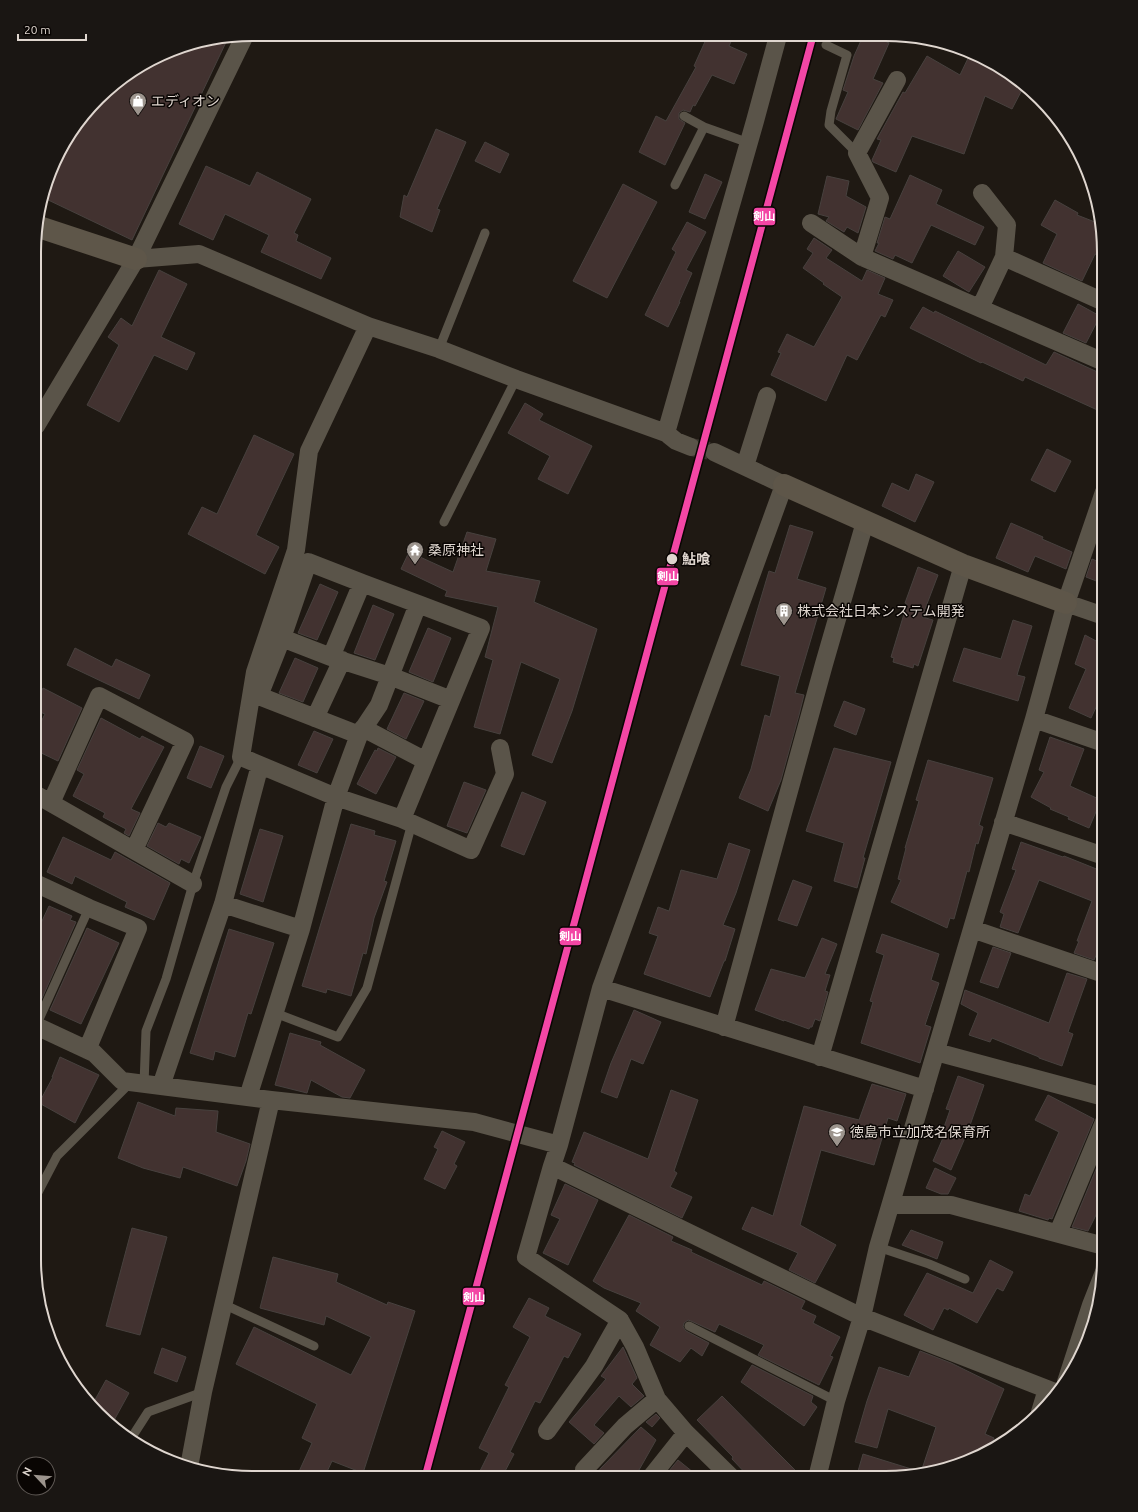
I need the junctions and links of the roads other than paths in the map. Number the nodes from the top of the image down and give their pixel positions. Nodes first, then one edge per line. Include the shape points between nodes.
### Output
1 (242, 41) edge
2 (777, 41) edge
3 (826, 45) dead end
4 (897, 80) dead end
5 (684, 116) dead end
6 (704, 127) junction
7 (749, 143) junction
8 (856, 153) junction
9 (675, 185) dead end
10 (982, 193) dead end
11 (811, 222) dead end
12 (43, 228) edge
13 (485, 233) dead end
14 (862, 257) junction
15 (1004, 257) junction
16 (136, 259) junction
17 (1097, 299) edge
18 (980, 308) junction
19 (368, 326) junction
20 (438, 349) junction
21 (1097, 359) edge
22 (516, 379) junction
23 (767, 396) dead end
24 (41, 418) edge
25 (666, 433) junction
26 (691, 447) tunnel mouth
27 (714, 452) tunnel mouth
28 (745, 466) junction
29 (784, 485) junction
30 (1097, 512) edge
31 (444, 522) dead end
32 (865, 522) junction
33 (963, 566) junction
34 (362, 583) junction
35 (1066, 603) junction
36 (418, 604) junction
37 (1097, 614) edge
38 (282, 638) junction
39 (336, 659) junction
40 (390, 676) junction
41 (451, 700) junction
42 (315, 718) junction
43 (1034, 719) junction
44 (361, 732) junction
45 (1097, 741) edge
46 (500, 748) dead end
47 (241, 756) junction
48 (426, 761) junction
49 (260, 765) junction
50 (41, 797) edge
51 (336, 797) junction
52 (51, 803) junction
53 (407, 821) junction
54 (1003, 822) junction
55 (134, 850) junction
56 (1097, 854) edge
57 (193, 884) junction
58 (41, 888) edge
59 (223, 904) junction
60 (90, 908) junction
61 (301, 929) junction
62 (972, 929) junction
63 (1097, 972) edge
64 (601, 988) junction
65 (41, 1012) edge
66 (274, 1013) junction
67 (724, 1027) junction
68 (41, 1028) edge
69 (87, 1050) junction
70 (936, 1052) junction
71 (820, 1057) junction
72 (145, 1084) junction
73 (925, 1089) junction
74 (1097, 1095) edge
75 (248, 1097) junction
76 (271, 1100) junction
77 (1097, 1139) edge
78 (559, 1145) junction
79 (552, 1166) junction
80 (41, 1187) edge
81 (891, 1205) junction
82 (1058, 1233) junction
83 (1097, 1244) edge
84 (878, 1247) junction
85 (965, 1279) dead end
86 (1093, 1299) edge
87 (223, 1304) junction
88 (862, 1317) junction
89 (620, 1320) junction
90 (689, 1326) dead end
91 (314, 1346) dead end
92 (1076, 1351) edge
93 (1052, 1391) edge
94 (203, 1392) junction
95 (657, 1399) junction
96 (836, 1401) junction
97 (547, 1431) dead end
98 (686, 1433) junction
99 (134, 1434) edge
100 (190, 1462) edge
101 (584, 1470) dead end
102 (656, 1471) edge
103 (725, 1471) edge
104 (819, 1471) edge

1 - 16 street
2 - 7 street
3 - 8 lane via 846,55 830,111 829,125
4 - 8 street
5 - 6 lane
6 - 7 lane
6 - 9 lane
7 - 25 street
8 - 14 street via 880,198
10 - 15 street via 1007,226
11 - 14 street
12 - 16 street
13 - 20 lane
14 - 18 street
15 - 17 street
15 - 18 street
16 - 19 street via 199,254
16 - 24 street
18 - 21 street
19 - 20 street
19 - 47 street via 309,451 296,550 255,672
20 - 22 street
22 - 25 street
22 - 31 lane
23 - 28 street
25 - 26 street via 676,441
27 - 28 street
28 - 29 street
29 - 32 street
29 - 64 street
30 - 35 street
32 - 33 street
32 - 67 street
33 - 35 street
33 - 71 street
34 - 36 street
34 - 38 street via 308,562
34 - 39 street
35 - 37 street
35 - 43 street
36 - 40 street
36 - 41 street via 481,628
38 - 39 street
38 - 42 street via 259,696
39 - 40 street
39 - 42 street
40 - 41 street
40 - 44 street via 379,705
41 - 48 street
42 - 44 street
43 - 45 street
43 - 54 street
44 - 48 street
44 - 51 street
46 - 53 street via 505,774 471,850
47 - 49 street
47 - 57 lane via 226,787
48 - 53 street
49 - 51 street
49 - 59 street
50 - 52 street
51 - 53 street
51 - 61 street
52 - 55 street
52 - 55 street via 99,696 185,741
53 - 66 lane via 367,988 338,1037
54 - 56 street
54 - 62 street
55 - 57 street
57 - 72 lane via 166,979 146,1031
58 - 60 street
59 - 61 street
59 - 72 street
60 - 65 lane
60 - 69 street via 138,928
61 - 66 street
62 - 63 street
62 - 70 street
64 - 67 street
64 - 78 street
66 - 75 street
67 - 71 street
68 - 69 street
69 - 72 street via 94,1053 122,1081
70 - 73 street
70 - 74 street
71 - 73 street
72 - 75 street
72 - 80 lane via 117,1095 57,1156
73 - 81 street
75 - 76 street
76 - 78 street via 474,1122
76 - 87 street
77 - 82 street
78 - 79 street
79 - 88 street
79 - 89 street via 526,1257
81 - 82 street via 951,1206
81 - 84 street
82 - 83 street
84 - 85 lane
84 - 88 street
86 - 92 street
87 - 91 lane
87 - 94 street
88 - 93 street
88 - 96 street
89 - 95 street via 635,1347
89 - 97 street via 594,1366
90 - 96 lane
94 - 99 lane via 148,1412
94 - 100 street
95 - 98 street
95 - 101 street via 625,1426
96 - 104 street
98 - 102 street
98 - 103 street

